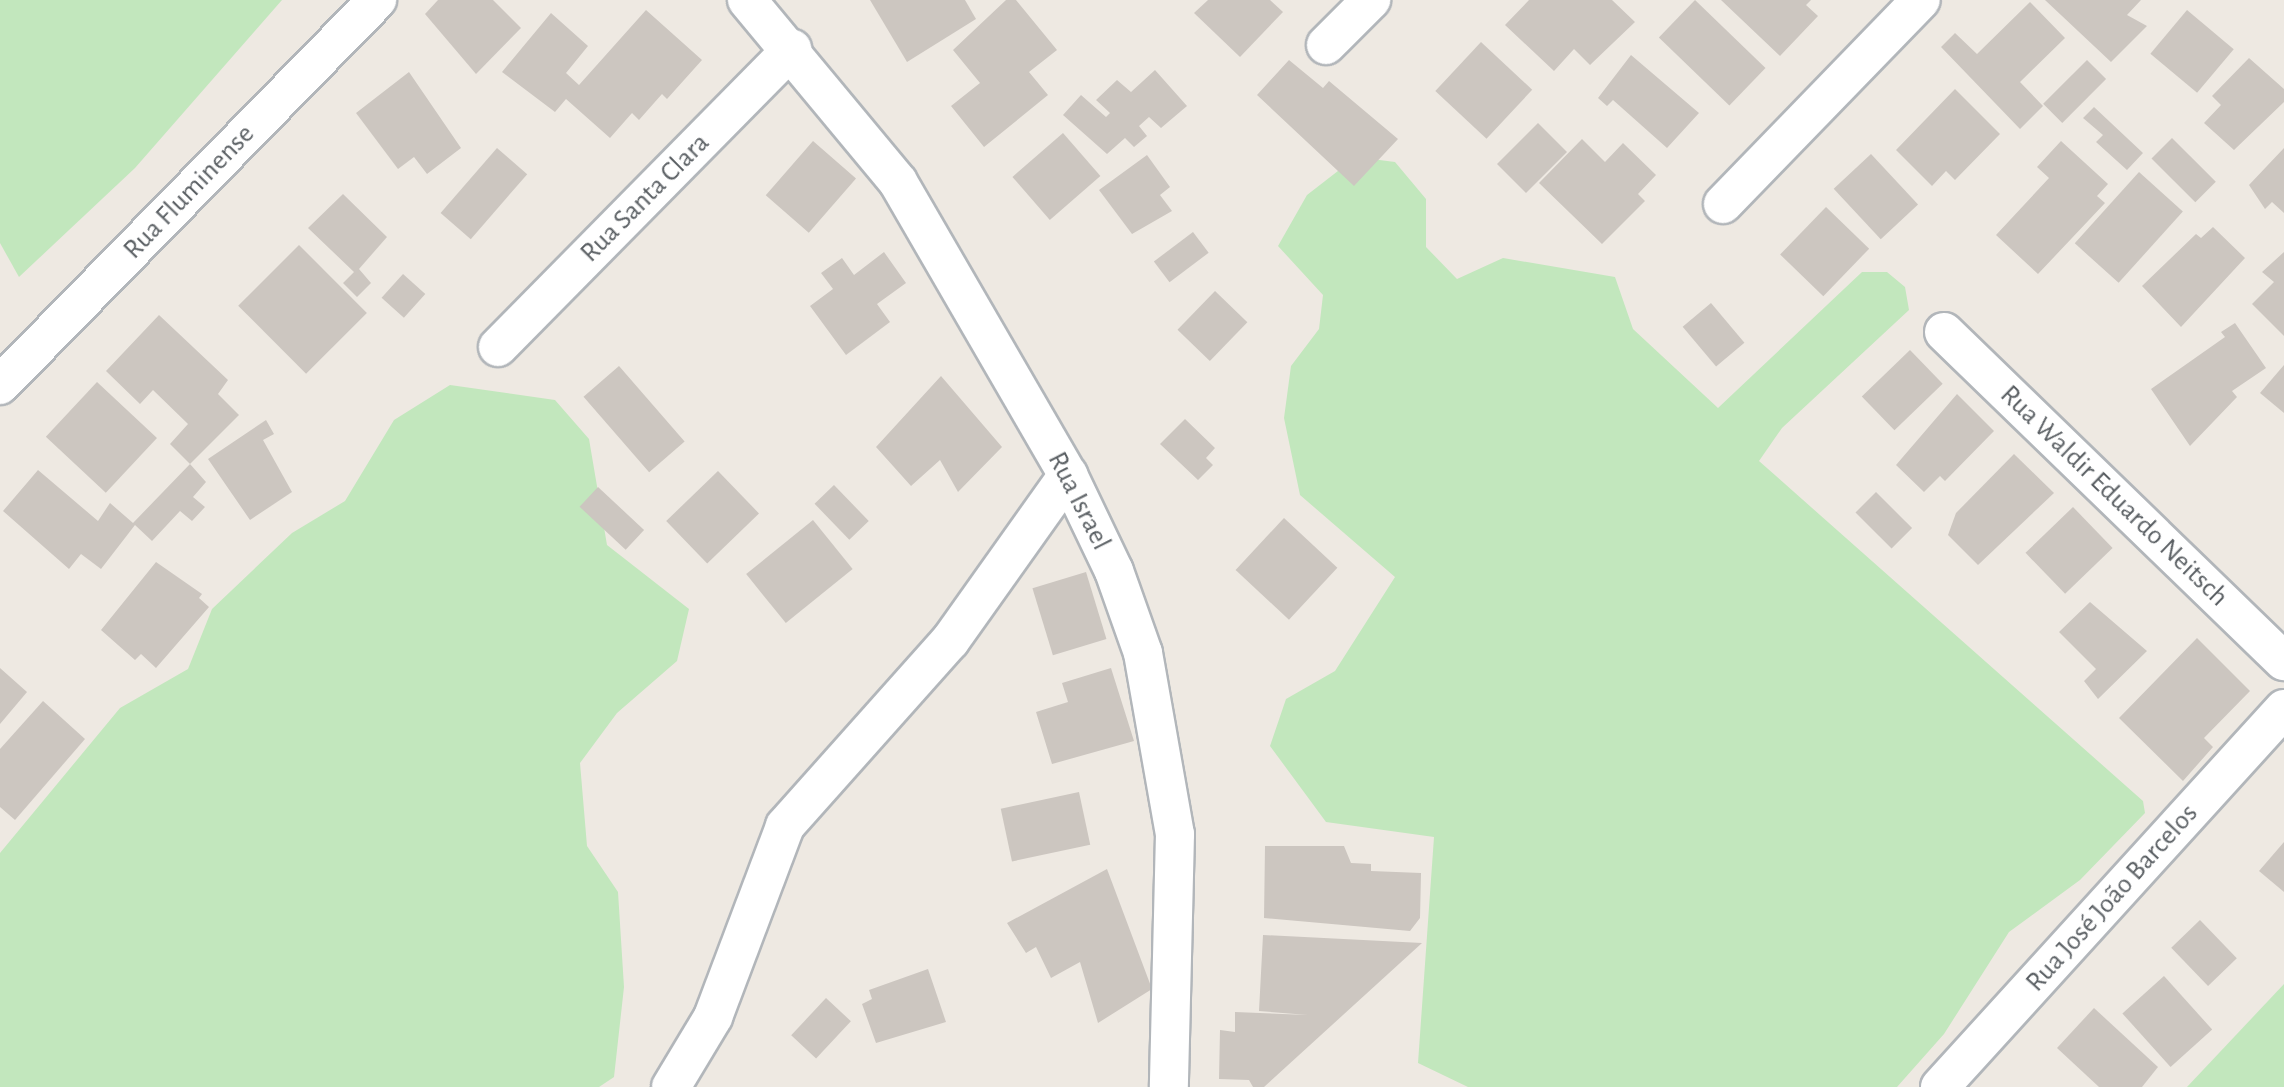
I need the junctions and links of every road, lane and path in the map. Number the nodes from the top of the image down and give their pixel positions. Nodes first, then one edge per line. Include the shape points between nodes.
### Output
1 (377, 0) edge
2 (1371, 0) edge
3 (1921, 0) edge
4 (755, 2) edge
5 (1326, 46) dead end
6 (792, 49) junction
7 (1723, 204) dead end
8 (1944, 332) dead end
9 (498, 347) dead end
10 (0, 385) edge
11 (1068, 475) junction
12 (2284, 661) edge
13 (2284, 709) edge
14 (671, 1087) edge
15 (1169, 1087) edge
16 (1940, 1087) edge

1 - 10 street, Rua Fluminense
2 - 5 street
3 - 7 street
4 - 6 street, Rua Israel
6 - 9 street, Rua Santa Clara
6 - 11 street, Rua Israel via 898,182
8 - 12 street, Rua Waldir Eduardo Neitsch
11 - 14 street via 950,641 785,826 713,1017
11 - 15 street, Rua Israel via 1119,582 1143,653 1161,740 1175,834
13 - 16 street, Rua José João Barcelos

